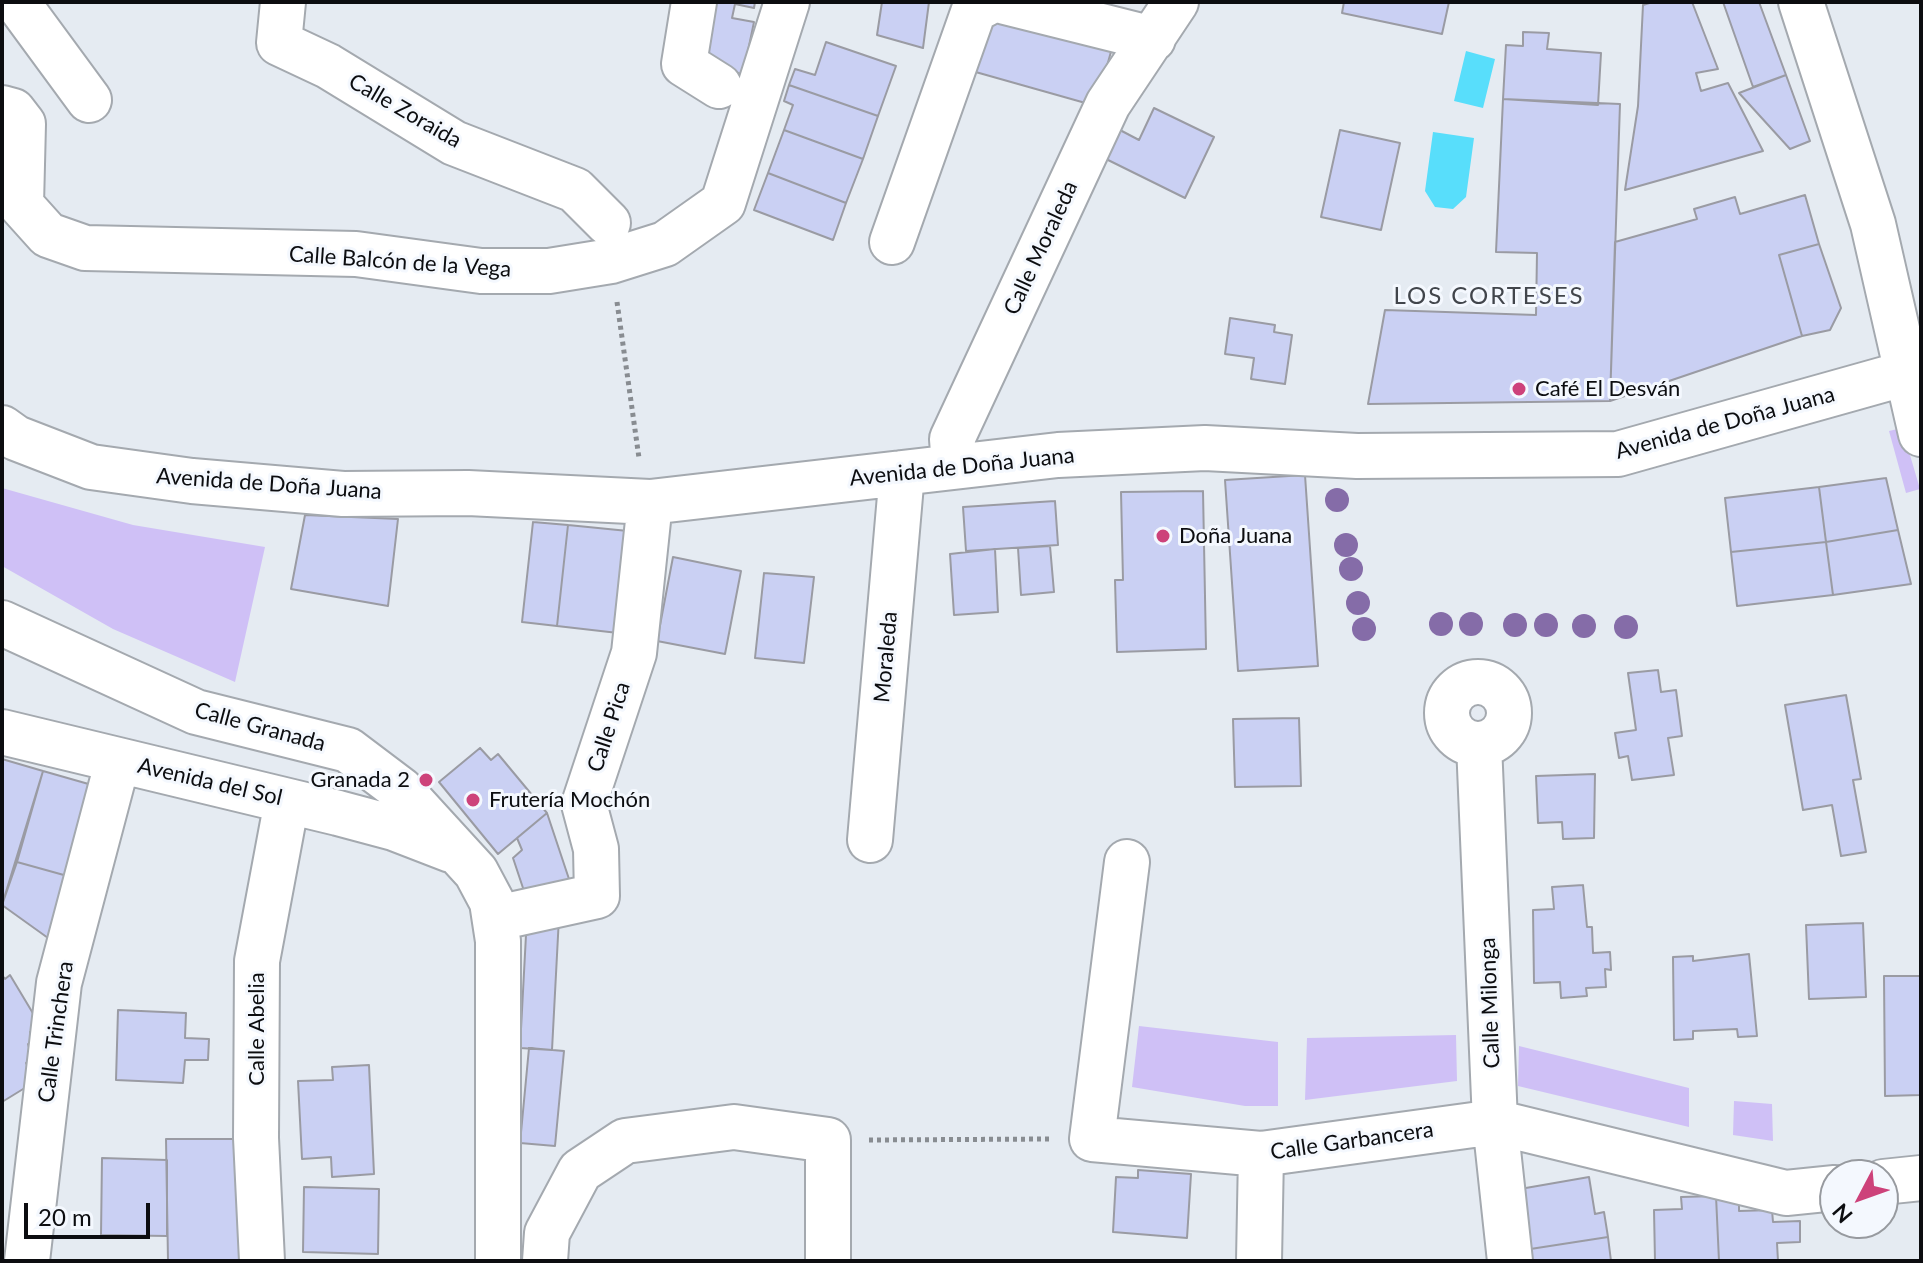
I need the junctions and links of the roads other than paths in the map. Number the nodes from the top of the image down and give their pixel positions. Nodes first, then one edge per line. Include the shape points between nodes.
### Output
1 (17, 2) edge
2 (283, 2) edge
3 (694, 2) edge
4 (787, 2) edge
5 (989, 2) edge
6 (1005, 2) edge
7 (1176, 2) edge
8 (1801, 2) edge
9 (1153, 39) junction
10 (719, 86) dead end
11 (89, 100) dead end
12 (2, 108) edge
13 (1873, 224) junction
14 (609, 242) junction
15 (892, 242) dead end
16 (1921, 323) edge
17 (1917, 375) edge
18 (1857, 388) junction
19 (2, 428) edge
20 (1921, 434) edge
21 (954, 466) junction
22 (902, 473) junction
23 (645, 484) junction
24 (2, 623) edge
25 (2, 732) edge
26 (1479, 744) dead end
27 (118, 760) junction
28 (287, 801) junction
29 (870, 840) dead end
30 (461, 854) junction
31 (1127, 862) dead end
32 (497, 918) junction
33 (1495, 1122) junction
34 (1261, 1154) junction
35 (1921, 1178) edge
36 (1899, 1180) edge
37 (1819, 1190) edge
38 (27, 1261) edge
39 (262, 1261) edge
40 (498, 1261) edge
41 (545, 1261) edge
42 (828, 1261) edge
43 (1259, 1261) edge
44 (1510, 1261) edge

1 - 11 street
2 - 14 street, Calle Zoraida via 279,43 328,66 454,143 575,190
3 - 10 street via 684,64
4 - 14 street, Calle Balcón de la Vega via 723,203 665,244
5 - 15 street via 974,10
6 - 9 street
7 - 9 street, Calle Moraleda
8 - 13 street
9 - 21 street, Calle Moraleda via 1108,104 1001,331 952,439
12 - 14 street, Calle Balcón de la Vega via 13,111 23,124 21,205 48,235 85,248 356,254 481,271 549,271
13 - 16 street via 1906,277
13 - 17 street
13 - 18 street via 1862,256 1879,331 1877,358
17 - 18 street, Avenida de Doña Juana
17 - 20 street
18 - 21 street, Avenida de Doña Juana via 1618,454 1357,456 1205,448
19 - 23 street, Avenida de Doña Juana via 91,467 192,481 343,494
21 - 22 street, Avenida de Doña Juana
22 - 23 street, Avenida de Doña Juana
22 - 29 street, Moraleda
23 - 32 street, Calle Pica via 634,653 584,804 596,849 597,896
24 - 30 street, Calle Granada via 196,712 348,750 401,790
25 - 27 street, Avenida del Sol
26 - 33 street, Calle Milonga
27 - 28 street, Avenida del Sol
27 - 38 street, Calle Trinchera via 59,983
28 - 30 street, Avenida del Sol via 394,828
28 - 39 street, Calle Abelia via 257,961
30 - 32 street, Calle Granada via 485,887
31 - 34 street, Calle Garbancera via 1092,1139
32 - 40 street, Calle Granada
33 - 34 street, Calle Garbancera
33 - 37 street, Calle Garbancera via 1786,1193
33 - 44 street, Calle Milonga
34 - 43 street
35 - 36 street
41 - 42 street via 547,1233 580,1171 625,1141 734,1127 828,1140

